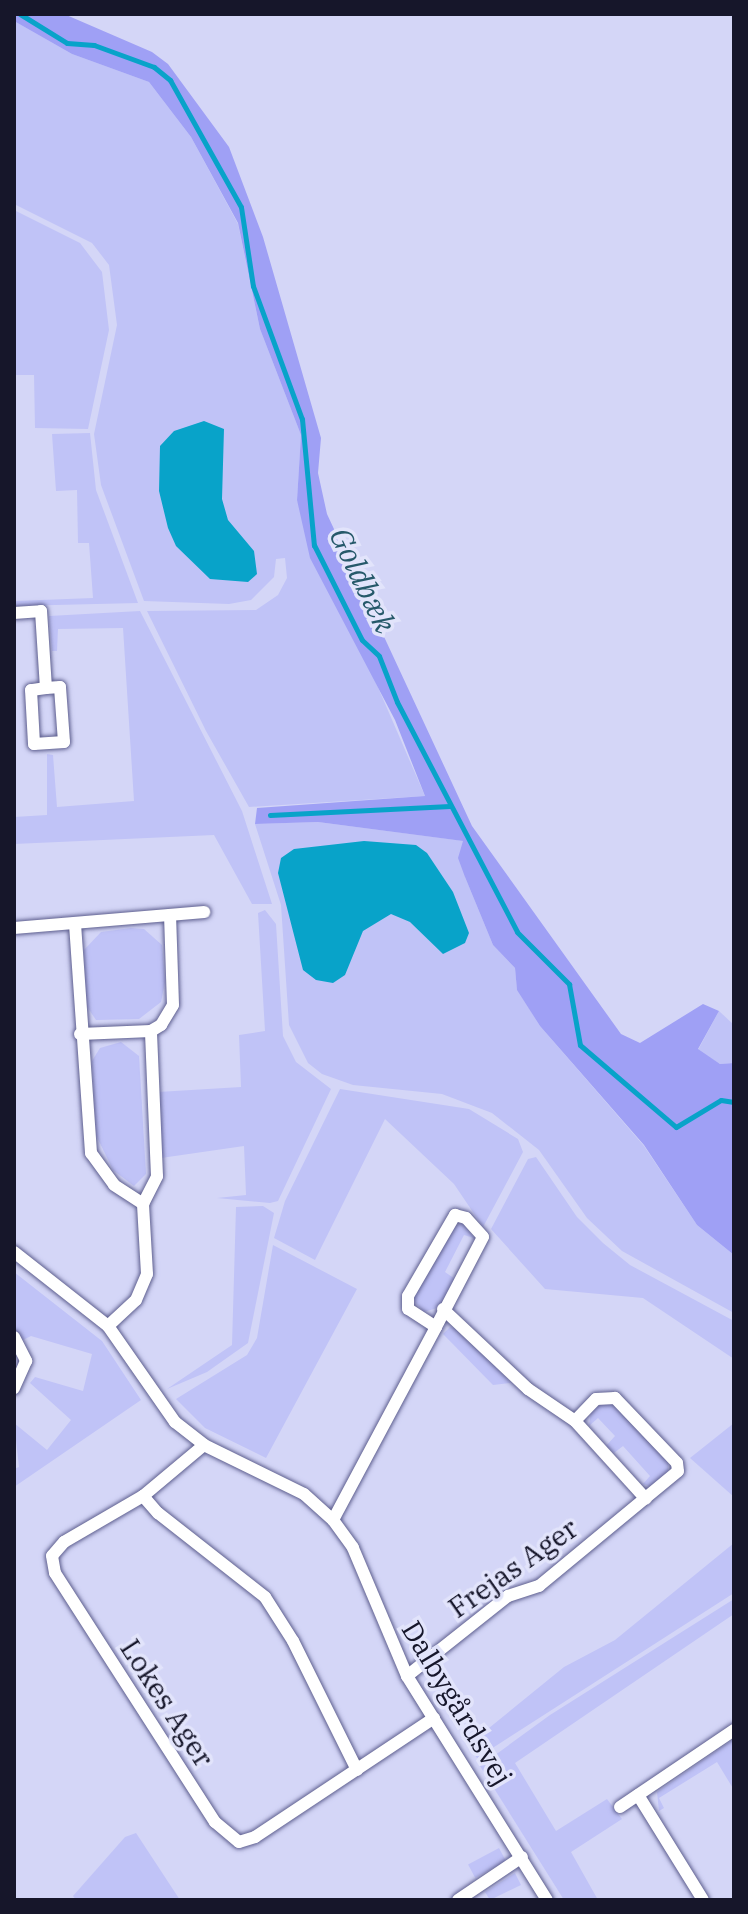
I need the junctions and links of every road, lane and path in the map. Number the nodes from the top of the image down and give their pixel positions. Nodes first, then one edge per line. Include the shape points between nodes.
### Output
1 (14, 613) edge
2 (46, 688) junction
3 (204, 912) dead end
4 (170, 915) junction
5 (75, 924) junction
6 (14, 928) edge
7 (151, 1031) junction
8 (80, 1034) junction
9 (143, 1204) junction
10 (14, 1252) edge
11 (443, 1309) junction
12 (108, 1326) junction
13 (436, 1327) junction
14 (14, 1337) edge
15 (14, 1388) edge
16 (575, 1421) junction
17 (204, 1445) junction
18 (143, 1496) junction
19 (646, 1499) junction
20 (333, 1520) junction
21 (407, 1676) junction
22 (434, 1718) junction
23 (734, 1730) edge
24 (357, 1770) junction
25 (638, 1795) junction
26 (620, 1807) dead end
27 (522, 1857) junction
28 (458, 1900) edge
29 (547, 1900) edge
30 (703, 1900) edge

1 - 2 street via 41,611
2 - 2 street via 31,690 34,744 64,742 60,687
3 - 4 street
4 - 5 street
4 - 7 street via 173,1005
5 - 6 street
5 - 8 street
7 - 8 street
7 - 9 street via 157,1176
8 - 9 street via 91,1153 114,1185
9 - 12 street via 147,1274 136,1300
10 - 12 street, Dalbygårdsvej
11 - 13 street
11 - 13 street via 483,1237 466,1218 455,1215 408,1296 408,1309
11 - 16 street via 528,1389
12 - 17 street, Dalbygårdsvej via 175,1422
13 - 20 street
14 - 15 street via 26,1361
16 - 19 street
16 - 19 street, Frejas Ager via 596,1399 615,1398 677,1463 678,1471
17 - 18 street, Lokes Ager
17 - 20 street, Dalbygårdsvej via 269,1472
18 - 24 street via 265,1597 293,1641
18 - 24 street, Lokes Ager via 64,1542 52,1556 55,1573 215,1822 239,1842 255,1837
19 - 21 street, Frejas Ager via 539,1586 508,1596
20 - 21 street, Dalbygårdsvej via 353,1548
21 - 22 street, Dalbygårdsvej
22 - 24 street, Lokes Ager
22 - 27 street, Dalbygårdsvej
23 - 25 street
25 - 26 street
25 - 30 street
27 - 28 street
27 - 29 street, Dalbygårdsvej

